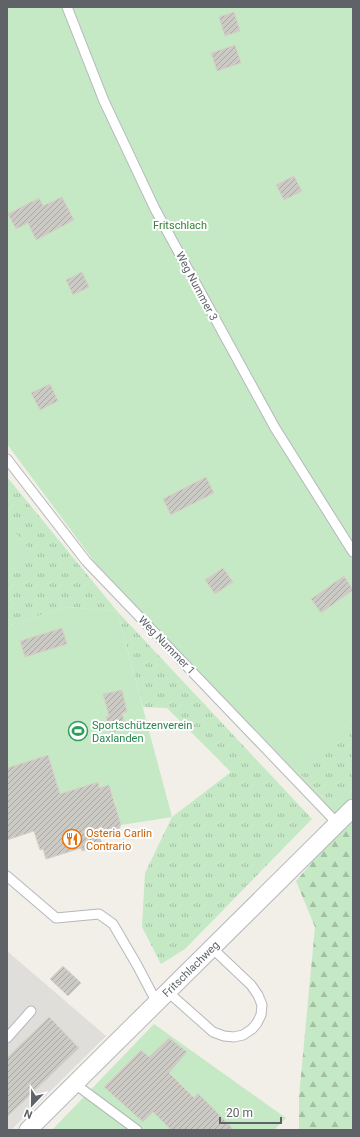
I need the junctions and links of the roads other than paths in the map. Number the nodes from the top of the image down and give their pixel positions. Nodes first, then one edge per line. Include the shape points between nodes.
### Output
1 (67, 7) edge
2 (7, 458) edge
3 (353, 552) edge
4 (353, 808) edge
5 (337, 823) junction
6 (7, 876) edge
7 (212, 948) junction
8 (162, 997) junction
9 (31, 1011) dead end
10 (7, 1038) edge
11 (75, 1084) junction
12 (28, 1130) edge
13 (137, 1130) edge

1 - 3 lane, Weg Nummer 3 via 104,101 155,209 275,428
2 - 5 lane, Weg Nummer 1 via 86,561
4 - 5 street, Fritschlachweg
5 - 7 street, Fritschlachweg
6 - 8 lane via 56,918 99,914 113,924 137,965
7 - 8 street, Fritschlachweg
7 - 8 lane via 258,995 262,1005 261,1015 252,1029 243,1035 224,1036 213,1032
8 - 11 street, Fritschlachweg
9 - 10 lane
11 - 12 street, Fritschlachweg
11 - 13 lane

